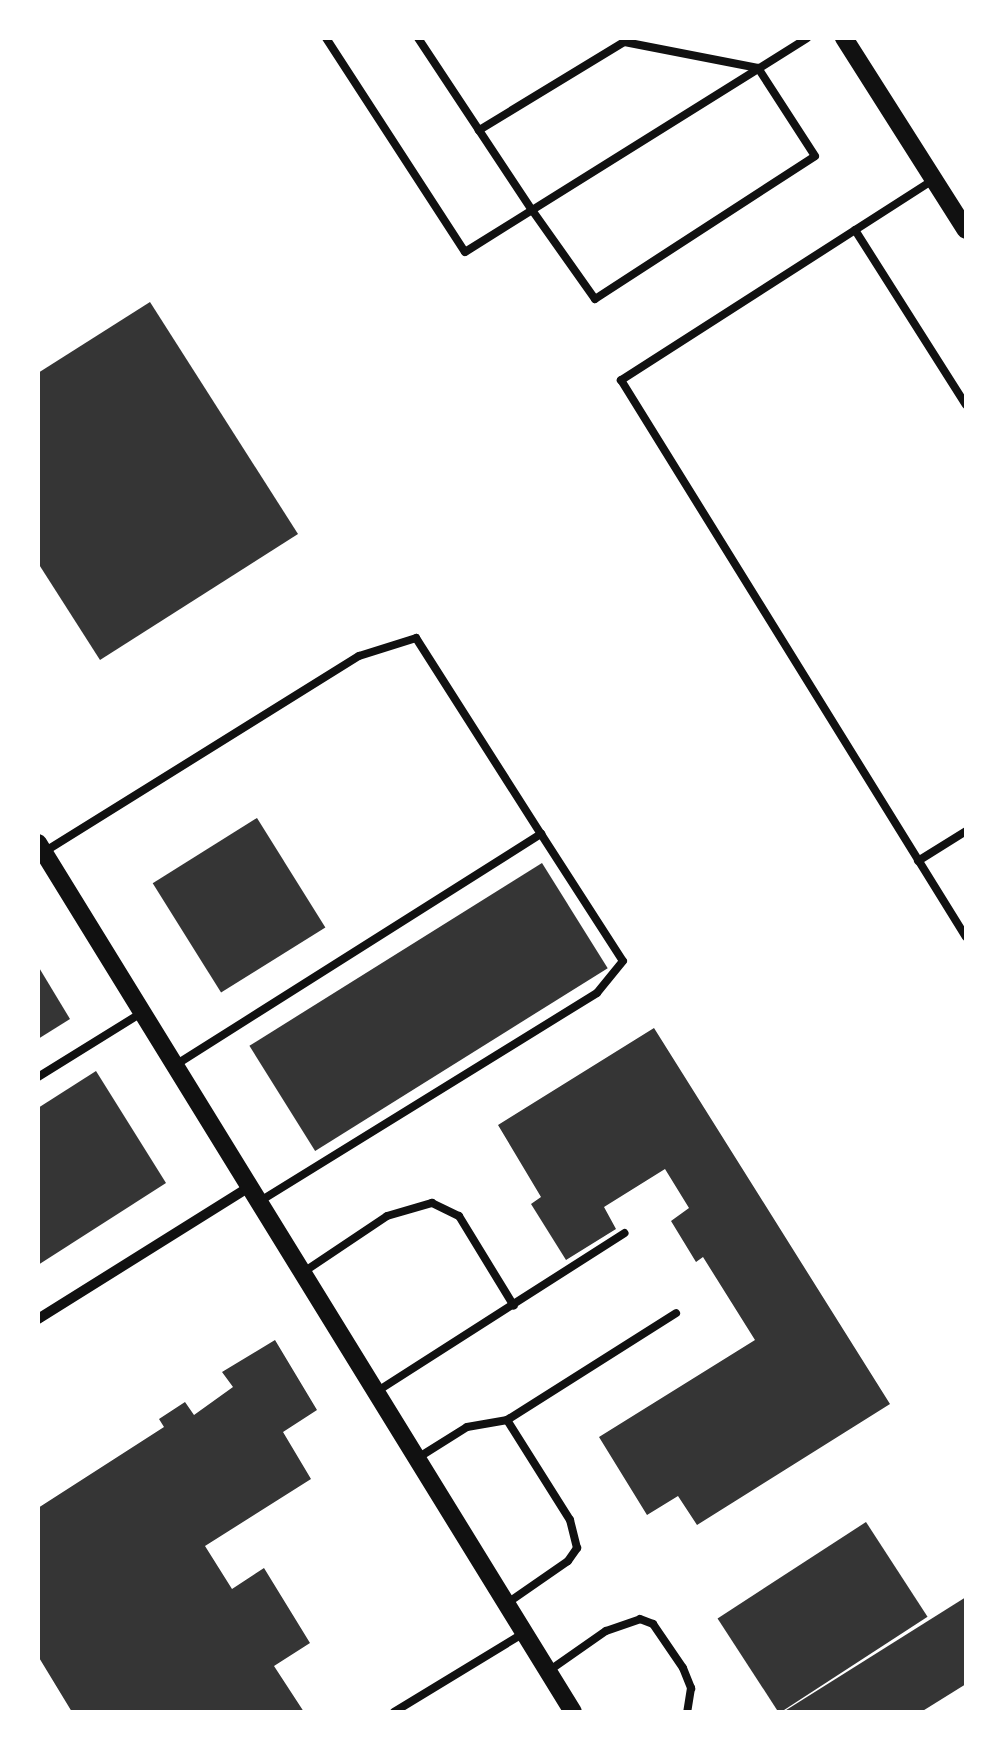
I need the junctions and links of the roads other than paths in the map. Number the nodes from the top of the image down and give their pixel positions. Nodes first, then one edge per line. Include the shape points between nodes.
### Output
1 (326, 38) edge
2 (418, 38) edge
3 (807, 38) edge
4 (844, 38) edge
5 (758, 68) junction
6 (479, 130) junction
7 (934, 179) junction
8 (532, 210) junction
9 (855, 230) junction
10 (966, 230) edge
11 (966, 405) edge
12 (966, 831) edge
13 (541, 834) junction
14 (41, 848) edge
15 (918, 861) junction
16 (966, 937) edge
17 (144, 1012) junction
18 (175, 1065) junction
19 (38, 1077) edge
20 (254, 1194) junction
21 (625, 1233) dead end
22 (302, 1273) junction
23 (514, 1306) junction
24 (676, 1313) dead end
25 (38, 1319) edge
26 (376, 1392) junction
27 (507, 1420) junction
28 (416, 1458) junction
29 (506, 1604) junction
30 (524, 1633) junction
31 (548, 1672) junction
32 (394, 1712) edge
33 (573, 1712) edge
34 (687, 1712) edge

1 - 8 lane via 465,252
2 - 6 lane
3 - 5 lane
4 - 7 street
5 - 6 lane via 624,42
5 - 8 lane
5 - 8 lane via 816,156 595,299
6 - 8 lane
7 - 9 lane
7 - 10 street
9 - 11 lane
9 - 15 lane via 621,380
12 - 15 lane
13 - 14 lane via 416,638 359,656
13 - 18 lane
13 - 20 lane via 623,960 597,993
14 - 17 street
15 - 16 lane
17 - 18 street
17 - 19 lane
18 - 20 street
20 - 22 street
20 - 25 street
21 - 23 lane
22 - 23 lane via 387,1216 432,1203 459,1216
22 - 26 street
23 - 26 lane
24 - 27 lane
26 - 28 street
27 - 28 lane via 467,1427
27 - 29 lane via 570,1520 577,1548
28 - 29 street
29 - 30 street
30 - 31 street
30 - 32 lane
31 - 33 street
31 - 34 lane via 606,1631 640,1618 654,1624 683,1668 691,1688

